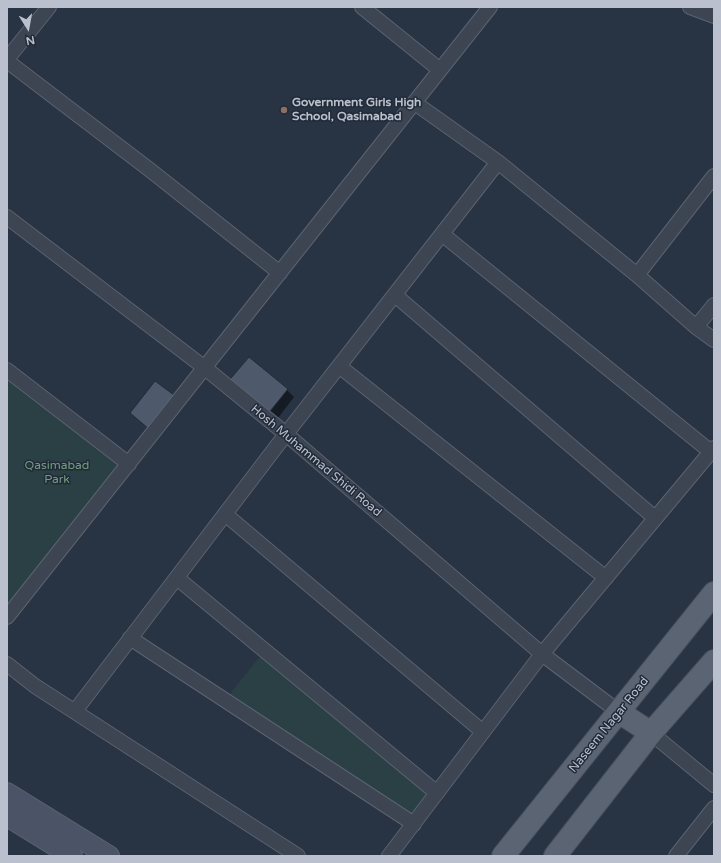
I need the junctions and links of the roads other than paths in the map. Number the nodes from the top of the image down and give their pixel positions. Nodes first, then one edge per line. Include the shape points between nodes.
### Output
1 (49, 7) edge
2 (362, 7) edge
3 (490, 7) edge
4 (690, 7) edge
5 (714, 16) edge
6 (7, 60) edge
7 (440, 70) junction
8 (415, 103) junction
9 (498, 162) junction
10 (714, 176) edge
11 (7, 217) edge
12 (442, 234) junction
13 (280, 273) junction
14 (637, 274) junction
15 (395, 294) junction
16 (714, 305) edge
17 (696, 327) junction
18 (714, 340) edge
19 (339, 366) junction
20 (205, 368) junction
21 (7, 370) edge
22 (286, 434) junction
23 (712, 450) edge
24 (129, 464) junction
25 (225, 514) junction
26 (656, 518) junction
27 (176, 578) junction
28 (606, 578) junction
29 (714, 593) edge
30 (7, 617) edge
31 (130, 638) junction
32 (542, 654) junction
33 (714, 661) edge
34 (7, 664) edge
35 (75, 711) junction
36 (619, 712) junction
37 (483, 732) junction
38 (651, 733) junction
39 (714, 786) edge
40 (437, 792) junction
41 (7, 793) edge
42 (714, 808) edge
43 (7, 816) edge
44 (414, 824) junction
45 (72, 856) edge
46 (109, 856) edge
47 (298, 856) edge
48 (389, 856) edge
49 (503, 856) edge
50 (555, 856) edge
51 (676, 856) edge

1 - 6 street
2 - 7 street
3 - 7 street
4 - 5 street
6 - 13 street
7 - 8 street
8 - 9 street
8 - 13 street
9 - 12 street
9 - 14 street
10 - 14 street
11 - 20 street, Hosh Muhammad Shidi Road
12 - 15 street
12 - 23 street
13 - 20 street
14 - 17 street
15 - 19 street
15 - 26 street
16 - 17 street
17 - 18 street
19 - 22 street
19 - 28 street
20 - 22 street, Hosh Muhammad Shidi Road
20 - 24 street
21 - 24 street
22 - 25 street
22 - 32 street, Hosh Muhammad Shidi Road
23 - 26 street
24 - 30 street
25 - 27 street
25 - 37 street
26 - 28 street
27 - 31 street
27 - 40 street
28 - 32 street
29 - 36 main road, Naseem Nagar Road
31 - 35 street
31 - 44 street
32 - 36 street, Hosh Muhammad Shidi Road
32 - 37 street
33 - 38 main road
34 - 35 street via 35,686
35 - 47 street
36 - 38 main road
36 - 49 main road, Naseem Nagar Road
37 - 40 street
38 - 39 street
38 - 50 main road
40 - 44 street
41 - 46 main road
42 - 51 street
43 - 45 main road
44 - 48 street

